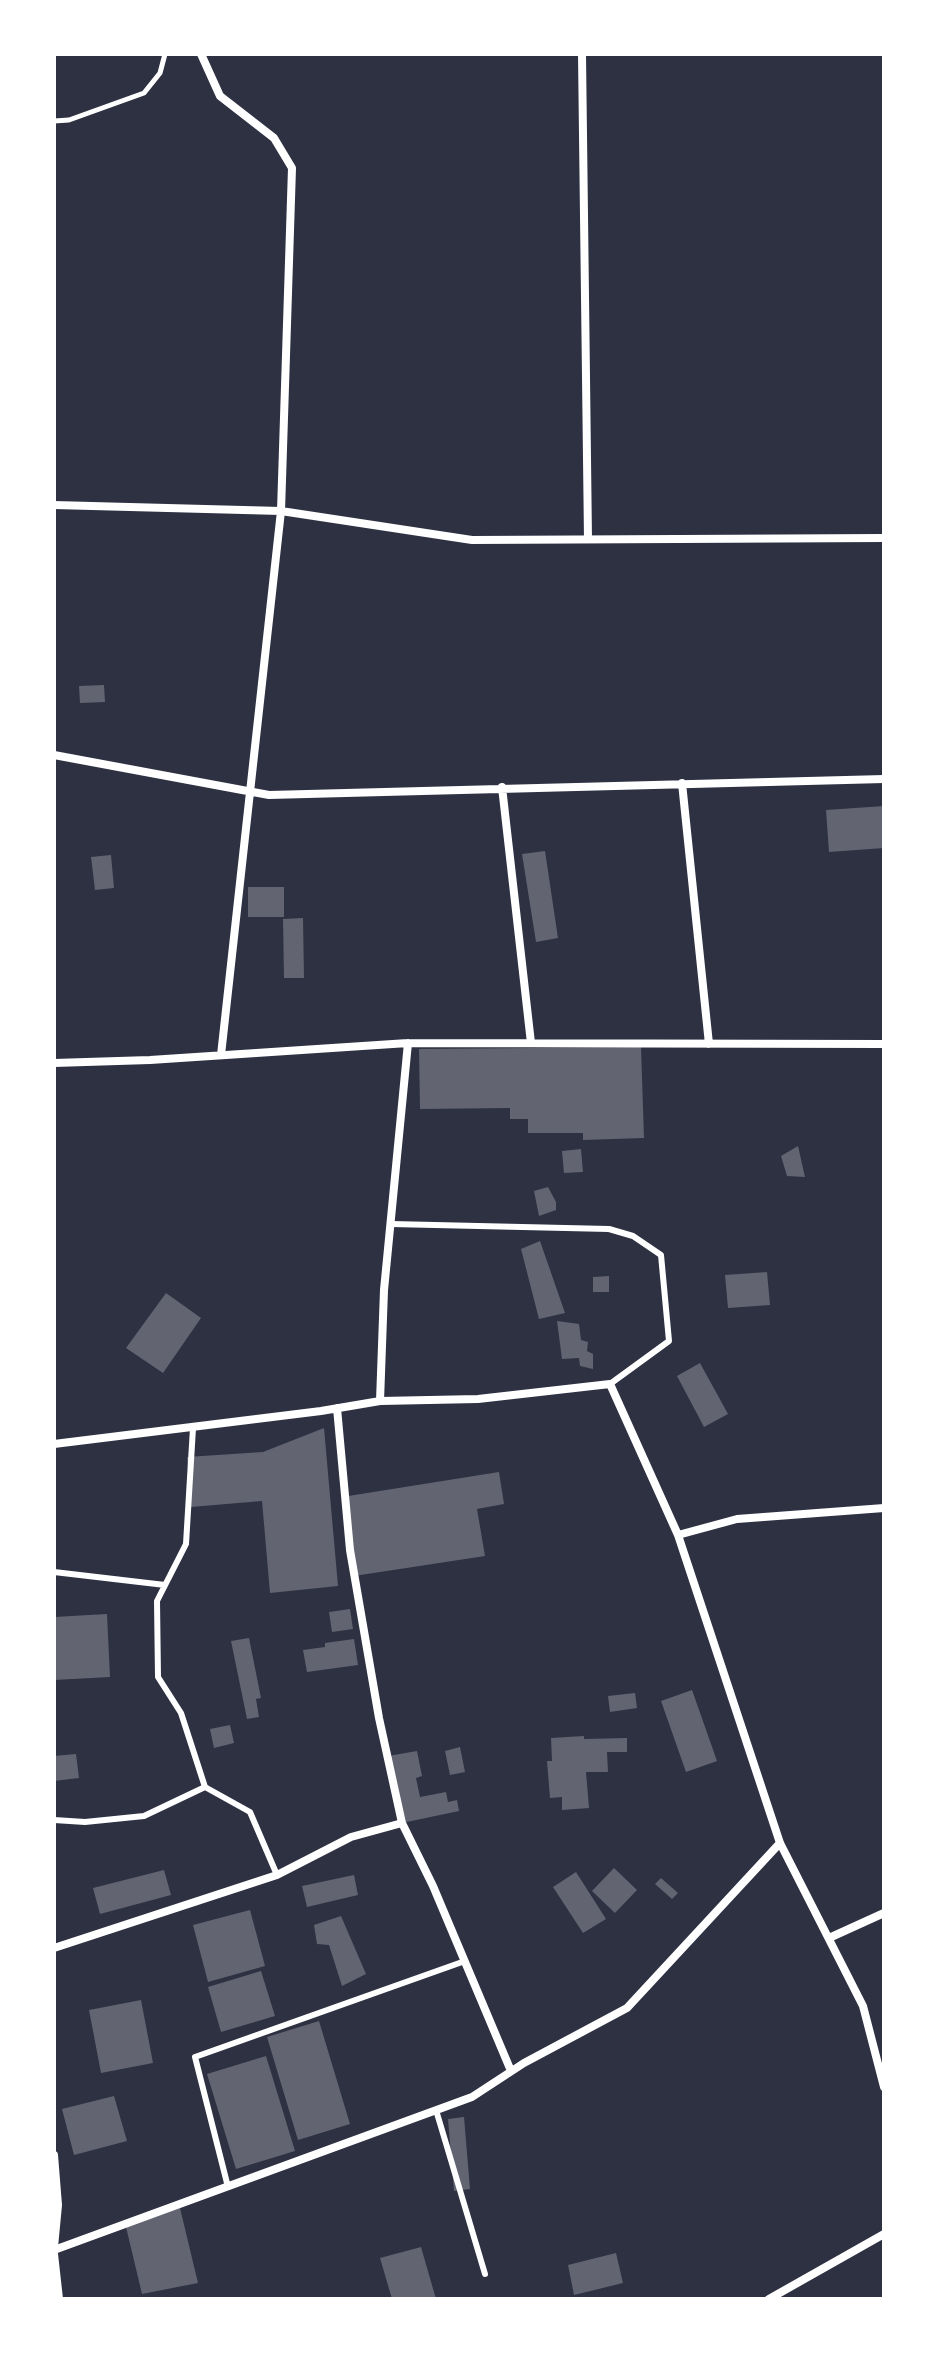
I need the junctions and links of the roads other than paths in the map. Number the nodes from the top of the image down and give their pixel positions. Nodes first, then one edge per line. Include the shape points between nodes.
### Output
1 (201, 54) edge
2 (582, 54) edge
3 (54, 505) edge
4 (281, 511) junction
5 (884, 538) edge
6 (588, 539) junction
7 (54, 755) edge
8 (884, 779) edge
9 (682, 783) junction
10 (502, 787) junction
11 (249, 790) junction
12 (408, 1043) junction
13 (531, 1043) junction
14 (709, 1044) junction
15 (884, 1044) edge
16 (221, 1055) junction
17 (54, 1063) edge
18 (391, 1224) junction
19 (610, 1384) junction
20 (380, 1401) junction
21 (337, 1408) junction
22 (193, 1428) junction
23 (54, 1444) edge
24 (884, 1508) edge
25 (678, 1535) junction
26 (54, 1572) edge
27 (165, 1585) junction
28 (205, 1787) junction
29 (54, 1820) edge
30 (402, 1823) junction
31 (780, 1843) junction
32 (277, 1875) junction
33 (884, 1913) edge
34 (829, 1938) junction
35 (54, 1948) edge
36 (465, 1961) junction
37 (511, 2071) junction
38 (884, 2087) edge
39 (436, 2110) junction
40 (54, 2155) edge
41 (228, 2187) junction
42 (884, 2234) edge
43 (54, 2250) edge
44 (485, 2274) dead end
45 (59, 2299) edge
46 (769, 2299) edge

1 - 4 street via 220,96 274,138 292,168
2 - 6 street
3 - 4 street
4 - 6 street via 472,540
4 - 11 street
5 - 6 street
7 - 11 street
8 - 9 street
9 - 10 street
9 - 14 street
10 - 11 street via 269,795
10 - 13 street
11 - 16 street
12 - 13 street
12 - 16 street
12 - 18 street
13 - 14 street
14 - 15 street
16 - 17 street
18 - 19 lane via 609,1229 633,1236 661,1255 669,1341
18 - 20 street
19 - 20 street via 478,1399
19 - 25 street
20 - 21 street
21 - 22 street
21 - 30 street via 350,1550
22 - 23 street
22 - 27 lane via 186,1544
24 - 25 street via 737,1519
25 - 31 street
26 - 27 lane
27 - 28 lane via 157,1601 158,1677 181,1713
28 - 29 lane via 144,1816
28 - 32 lane via 250,1812
30 - 32 street via 351,1837
30 - 36 street
31 - 34 street
31 - 37 street via 627,2008
32 - 35 street
33 - 34 street
34 - 38 street via 863,2006
36 - 37 street
36 - 41 lane via 195,2057
37 - 39 street via 472,2097
39 - 41 street
39 - 44 lane
40 - 43 street
41 - 43 street
42 - 46 street
43 - 45 street

